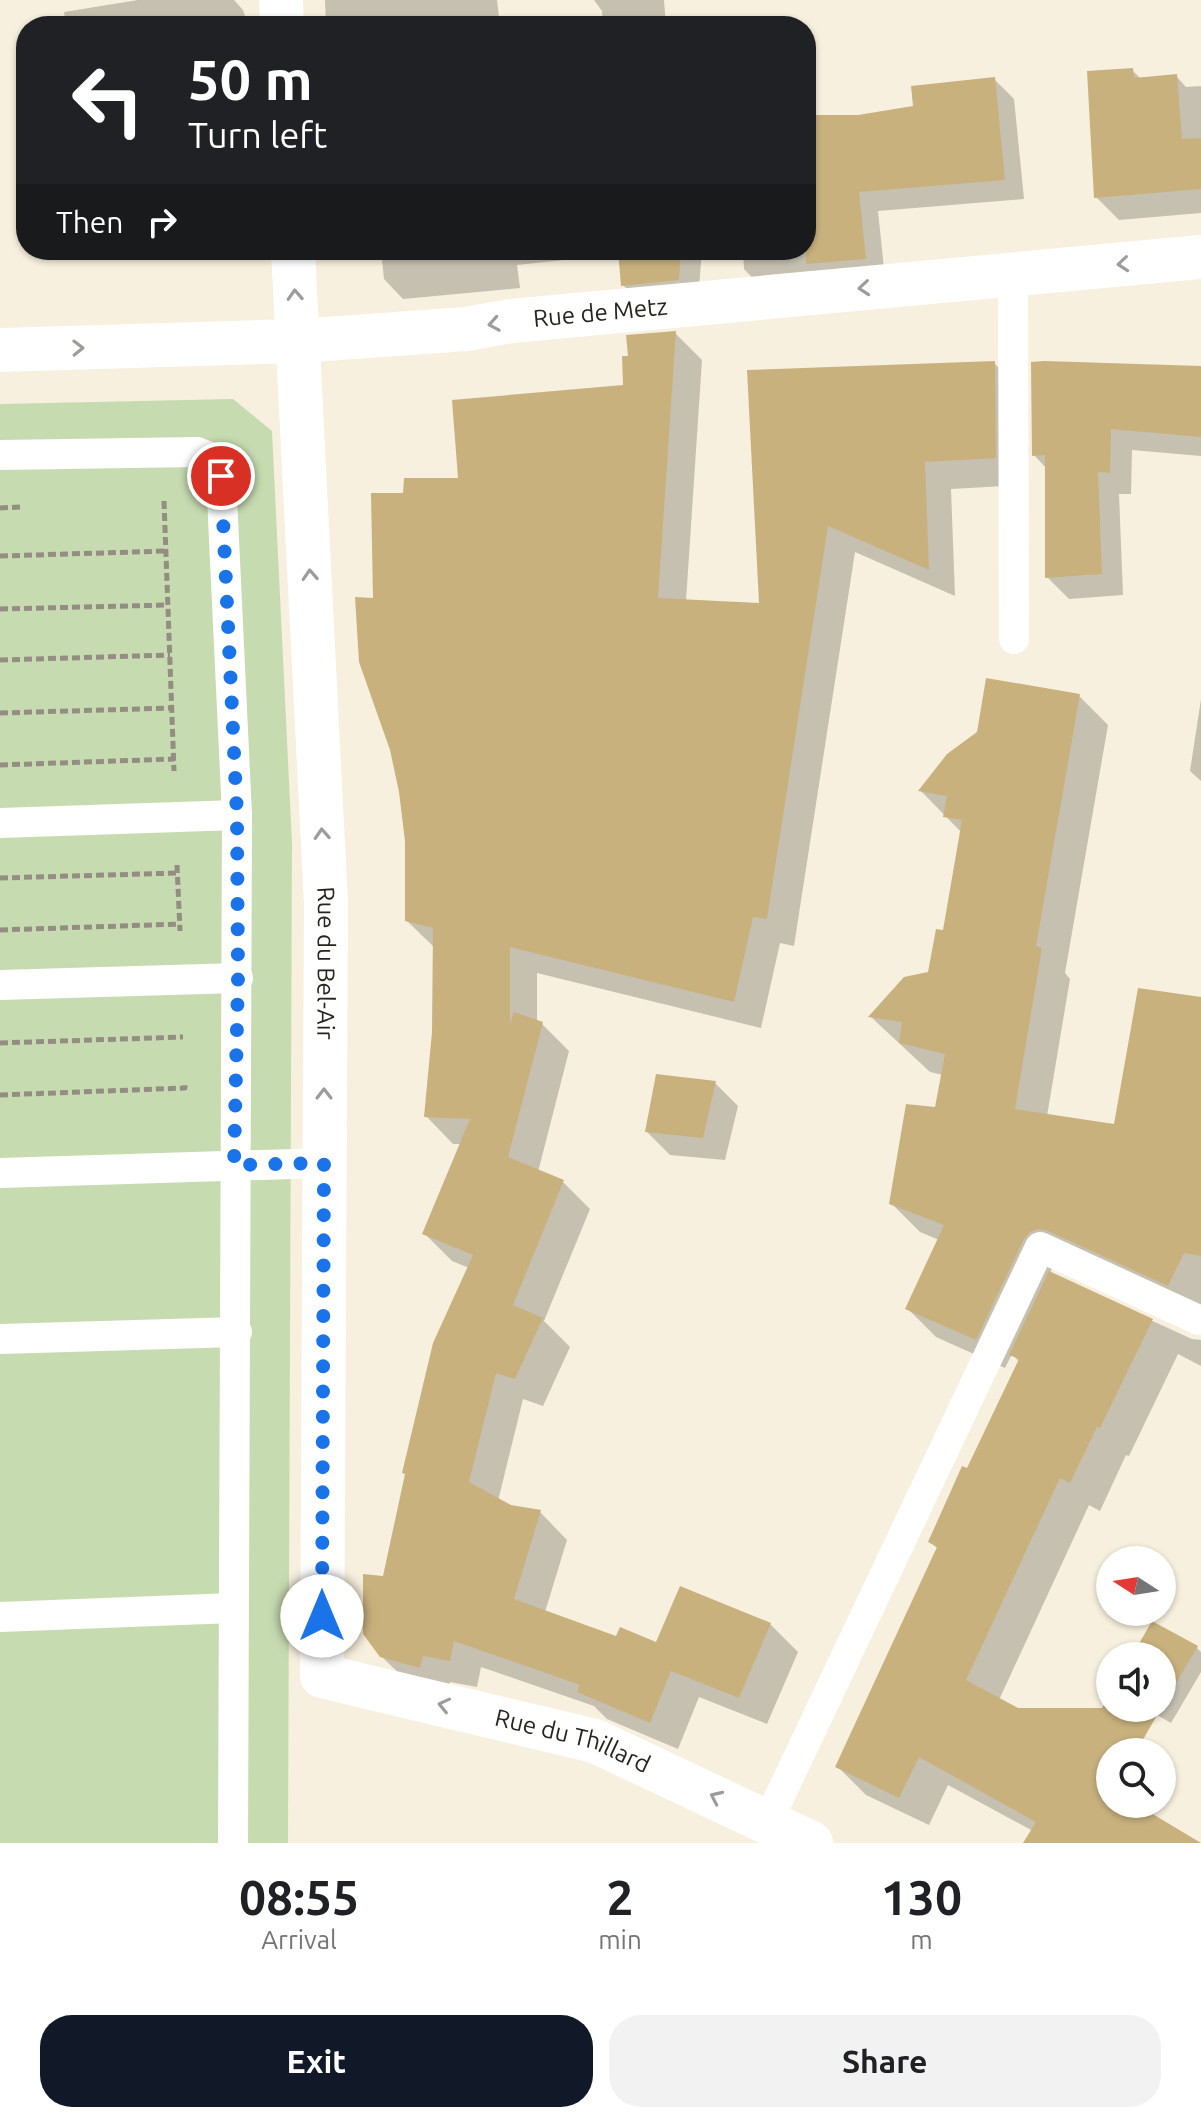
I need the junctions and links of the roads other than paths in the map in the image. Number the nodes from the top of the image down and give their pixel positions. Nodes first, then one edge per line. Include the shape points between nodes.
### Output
1 (1201, 257) edge
2 (294, 260) edge
3 (1013, 274) junction
4 (298, 341) junction
5 (0, 350) edge
6 (0, 455) edge
7 (1014, 639) dead end
8 (237, 815) junction
9 (0, 823) edge
10 (238, 978) junction
11 (0, 985) edge
12 (324, 1163) junction
13 (234, 1165) junction
14 (0, 1173) edge
15 (1199, 1320) edge
16 (237, 1332) junction
17 (0, 1339) edge
18 (233, 1608) junction
19 (0, 1617) edge
20 (322, 1676) joint
21 (768, 1821) junction
22 (233, 1843) edge
23 (811, 1843) edge

1 -> 3 street, Rue de Metz
4 -> 2 street, Rue du Bel-Air
3 -> 4 street, Rue de Metz
3 - 7 lane
5 -> 4 street, Rue de Metz
12 -> 4 street, Rue du Bel-Air via 326,904
6 - 8 lane via 197,452 212,458 221,476
8 - 9 lane
8 - 10 lane
10 - 11 lane
10 - 13 lane
12 - 13 lane
12 - 20 street, Rue du Bel-Air
13 - 14 lane
13 - 16 lane
15 - 21 lane via 1040,1247
16 - 17 lane
16 - 18 lane
18 - 19 lane
18 - 22 lane
21 -> 20 street, Rue du Thillard via 595,1741
21 - 23 street, Rue du Thillard

